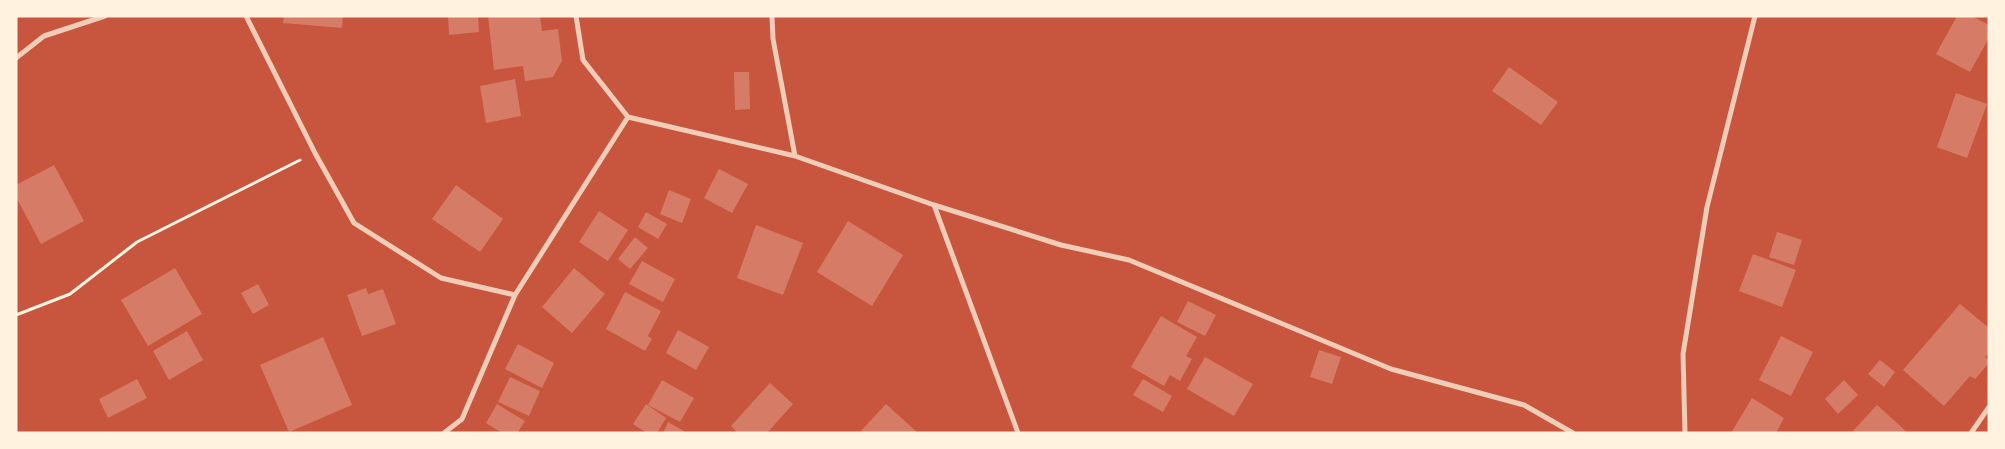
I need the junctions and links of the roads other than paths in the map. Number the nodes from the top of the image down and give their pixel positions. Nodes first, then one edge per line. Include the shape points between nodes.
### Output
1 (105, 16) edge
2 (246, 16) edge
3 (576, 16) edge
4 (772, 16) edge
5 (1755, 16) edge
6 (16, 58) edge
7 (628, 117) junction
8 (795, 156) junction
9 (934, 205) junction
10 (515, 295) junction
11 (1989, 406) edge
12 (444, 433) edge
13 (1018, 433) edge
14 (1573, 433) edge
15 (1685, 433) edge
16 (1971, 433) edge

1 - 6 street via 44,36
2 - 10 street via 354,223 441,278
3 - 7 street via 583,60
4 - 8 street via 773,39
5 - 15 street via 1706,207 1683,354
7 - 8 street
7 - 10 street
8 - 9 street
9 - 13 street
9 - 14 street via 1061,245 1129,260 1391,368 1524,405
10 - 12 street via 462,419
11 - 16 street

